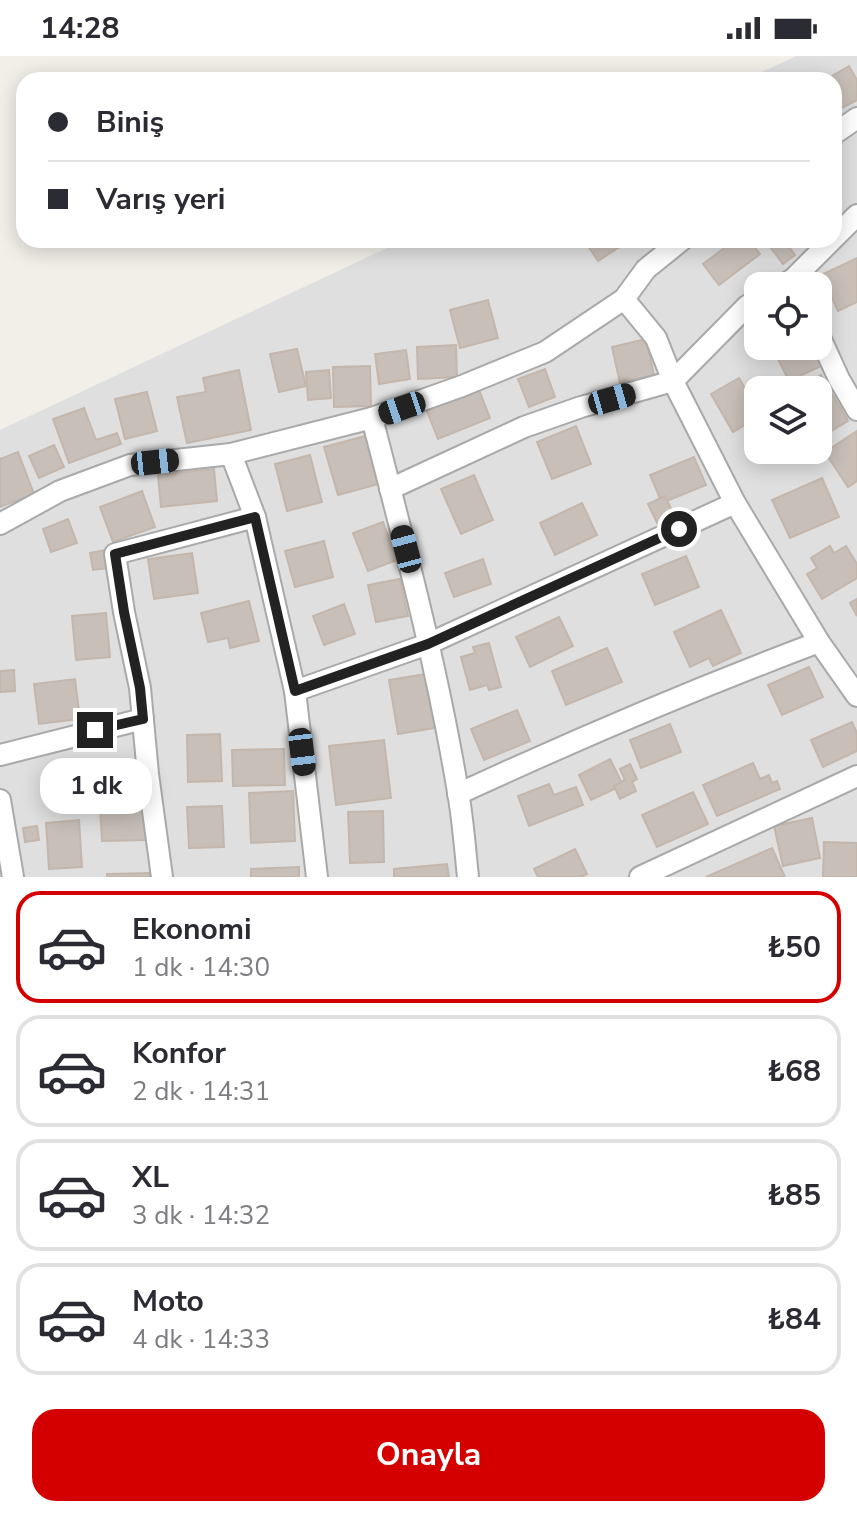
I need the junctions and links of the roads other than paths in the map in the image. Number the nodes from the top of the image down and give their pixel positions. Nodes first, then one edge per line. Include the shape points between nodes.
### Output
1 (857, 215) edge
2 (842, 230) edge
3 (672, 248) edge
4 (824, 248) edge
5 (801, 272) edge
6 (624, 299) junction
7 (744, 309) edge
8 (830, 360) edge
9 (673, 381) junction
10 (857, 410) edge
11 (372, 418) junction
12 (231, 454) junction
13 (390, 489) junction
14 (735, 503) junction
15 (255, 517) junction
16 (0, 524) edge
17 (819, 642) junction
18 (428, 644) junction
19 (295, 691) junction
20 (857, 696) edge
21 (143, 719) junction
22 (0, 755) edge
23 (857, 776) edge
24 (458, 794) junction
25 (0, 800) edge
26 (13, 877) edge
27 (162, 877) edge
28 (317, 877) edge
29 (468, 877) edge
30 (640, 877) edge

1 - 2 street
3 - 6 street via 646,269
4 - 5 street
6 - 9 street via 656,338
6 - 11 street via 545,352
7 - 9 street
8 - 10 street
9 - 13 street via 524,427
9 - 14 street
11 - 12 street
11 - 13 street
12 - 15 street
12 - 16 street via 130,465 60,491
13 - 18 street
14 - 17 street
14 - 18 street
15 - 19 street
15 - 21 street via 115,554
17 - 20 street
17 - 24 street
18 - 19 street
18 - 24 street
19 - 28 street
21 - 22 street
21 - 27 street
23 - 30 street
24 - 29 street
25 - 26 street

